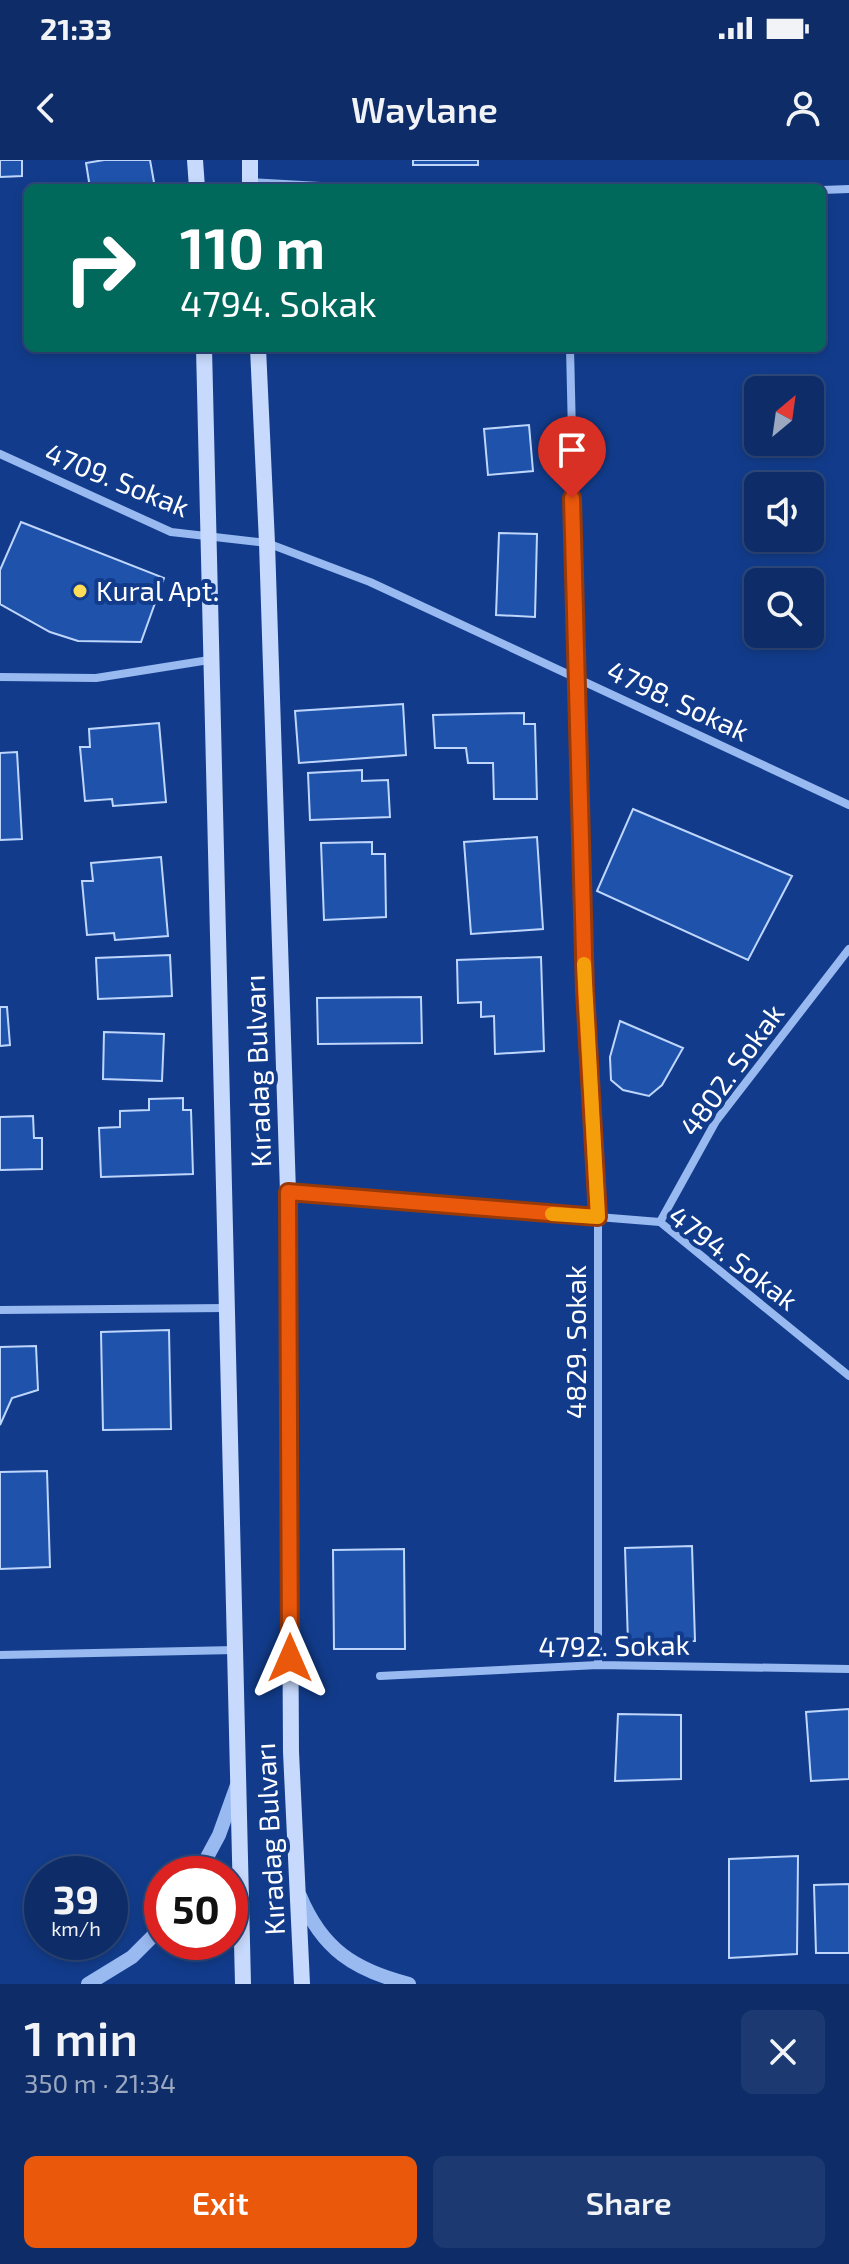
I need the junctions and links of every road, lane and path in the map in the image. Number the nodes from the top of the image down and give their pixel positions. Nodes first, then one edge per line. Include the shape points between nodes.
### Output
1 (195, 160) edge
2 (250, 160) edge
3 (197, 184) edge
4 (249, 184) edge
5 (849, 189) edge
6 (826, 190) edge
7 (204, 352) edge
8 (258, 352) edge
9 (570, 352) edge
10 (0, 454) edge
11 (207, 536) junction
12 (267, 543) junction
13 (209, 660) junction
14 (0, 677) edge
15 (575, 677) junction
16 (849, 805) edge
17 (849, 949) edge
18 (288, 1192) junction
19 (598, 1217) junction
20 (660, 1222) junction
21 (226, 1308) junction
22 (0, 1310) edge
23 (849, 1376) edge
24 (236, 1650) junction
25 (0, 1655) edge
26 (598, 1665) junction
27 (849, 1669) edge
28 (380, 1676) dead end
29 (239, 1781) junction
30 (208, 1856) edge
31 (300, 1896) junction
32 (144, 1945) edge
33 (88, 1984) edge
34 (243, 1984) edge
35 (302, 1984) edge
36 (409, 1984) edge

1 - 3 main road
2 - 4 main road
5 - 6 street
7 - 11 main road, Kıradag Bulvarı
8 - 12 main road, Kıradag Bulvarı
9 - 15 street, 4829. Sokak
10 - 11 street, 4709. Sokak via 171,532
11 - 12 street, 4709. Sokak
11 - 13 main road, Kıradag Bulvarı
12 - 15 street, 4798. Sokak via 370,582
12 - 18 main road, Kıradag Bulvarı
13 - 14 street via 96,678
13 - 21 main road, Kıradag Bulvarı
15 - 16 street, 4798. Sokak
15 - 19 street, 4829. Sokak
17 - 20 street, 4802. Sokak via 716,1121
18 - 19 street, 4794. Sokak
18 - 31 main road, Kıradag Bulvarı via 291,1752
19 - 20 street, 4794. Sokak
19 - 26 street, 4829. Sokak
20 - 23 street, 4794. Sokak
21 - 22 street
21 - 24 main road, Kıradag Bulvarı
24 - 25 street
24 - 29 main road, Kıradag Bulvarı
26 - 27 street, 4792. Sokak
26 - 28 street, 4792. Sokak
29 - 30 street
29 - 34 main road, Kıradag Bulvarı
31 - 35 main road, Kıradag Bulvarı
31 - 36 street via 314,1929 341,1954 381,1977
32 - 33 street

